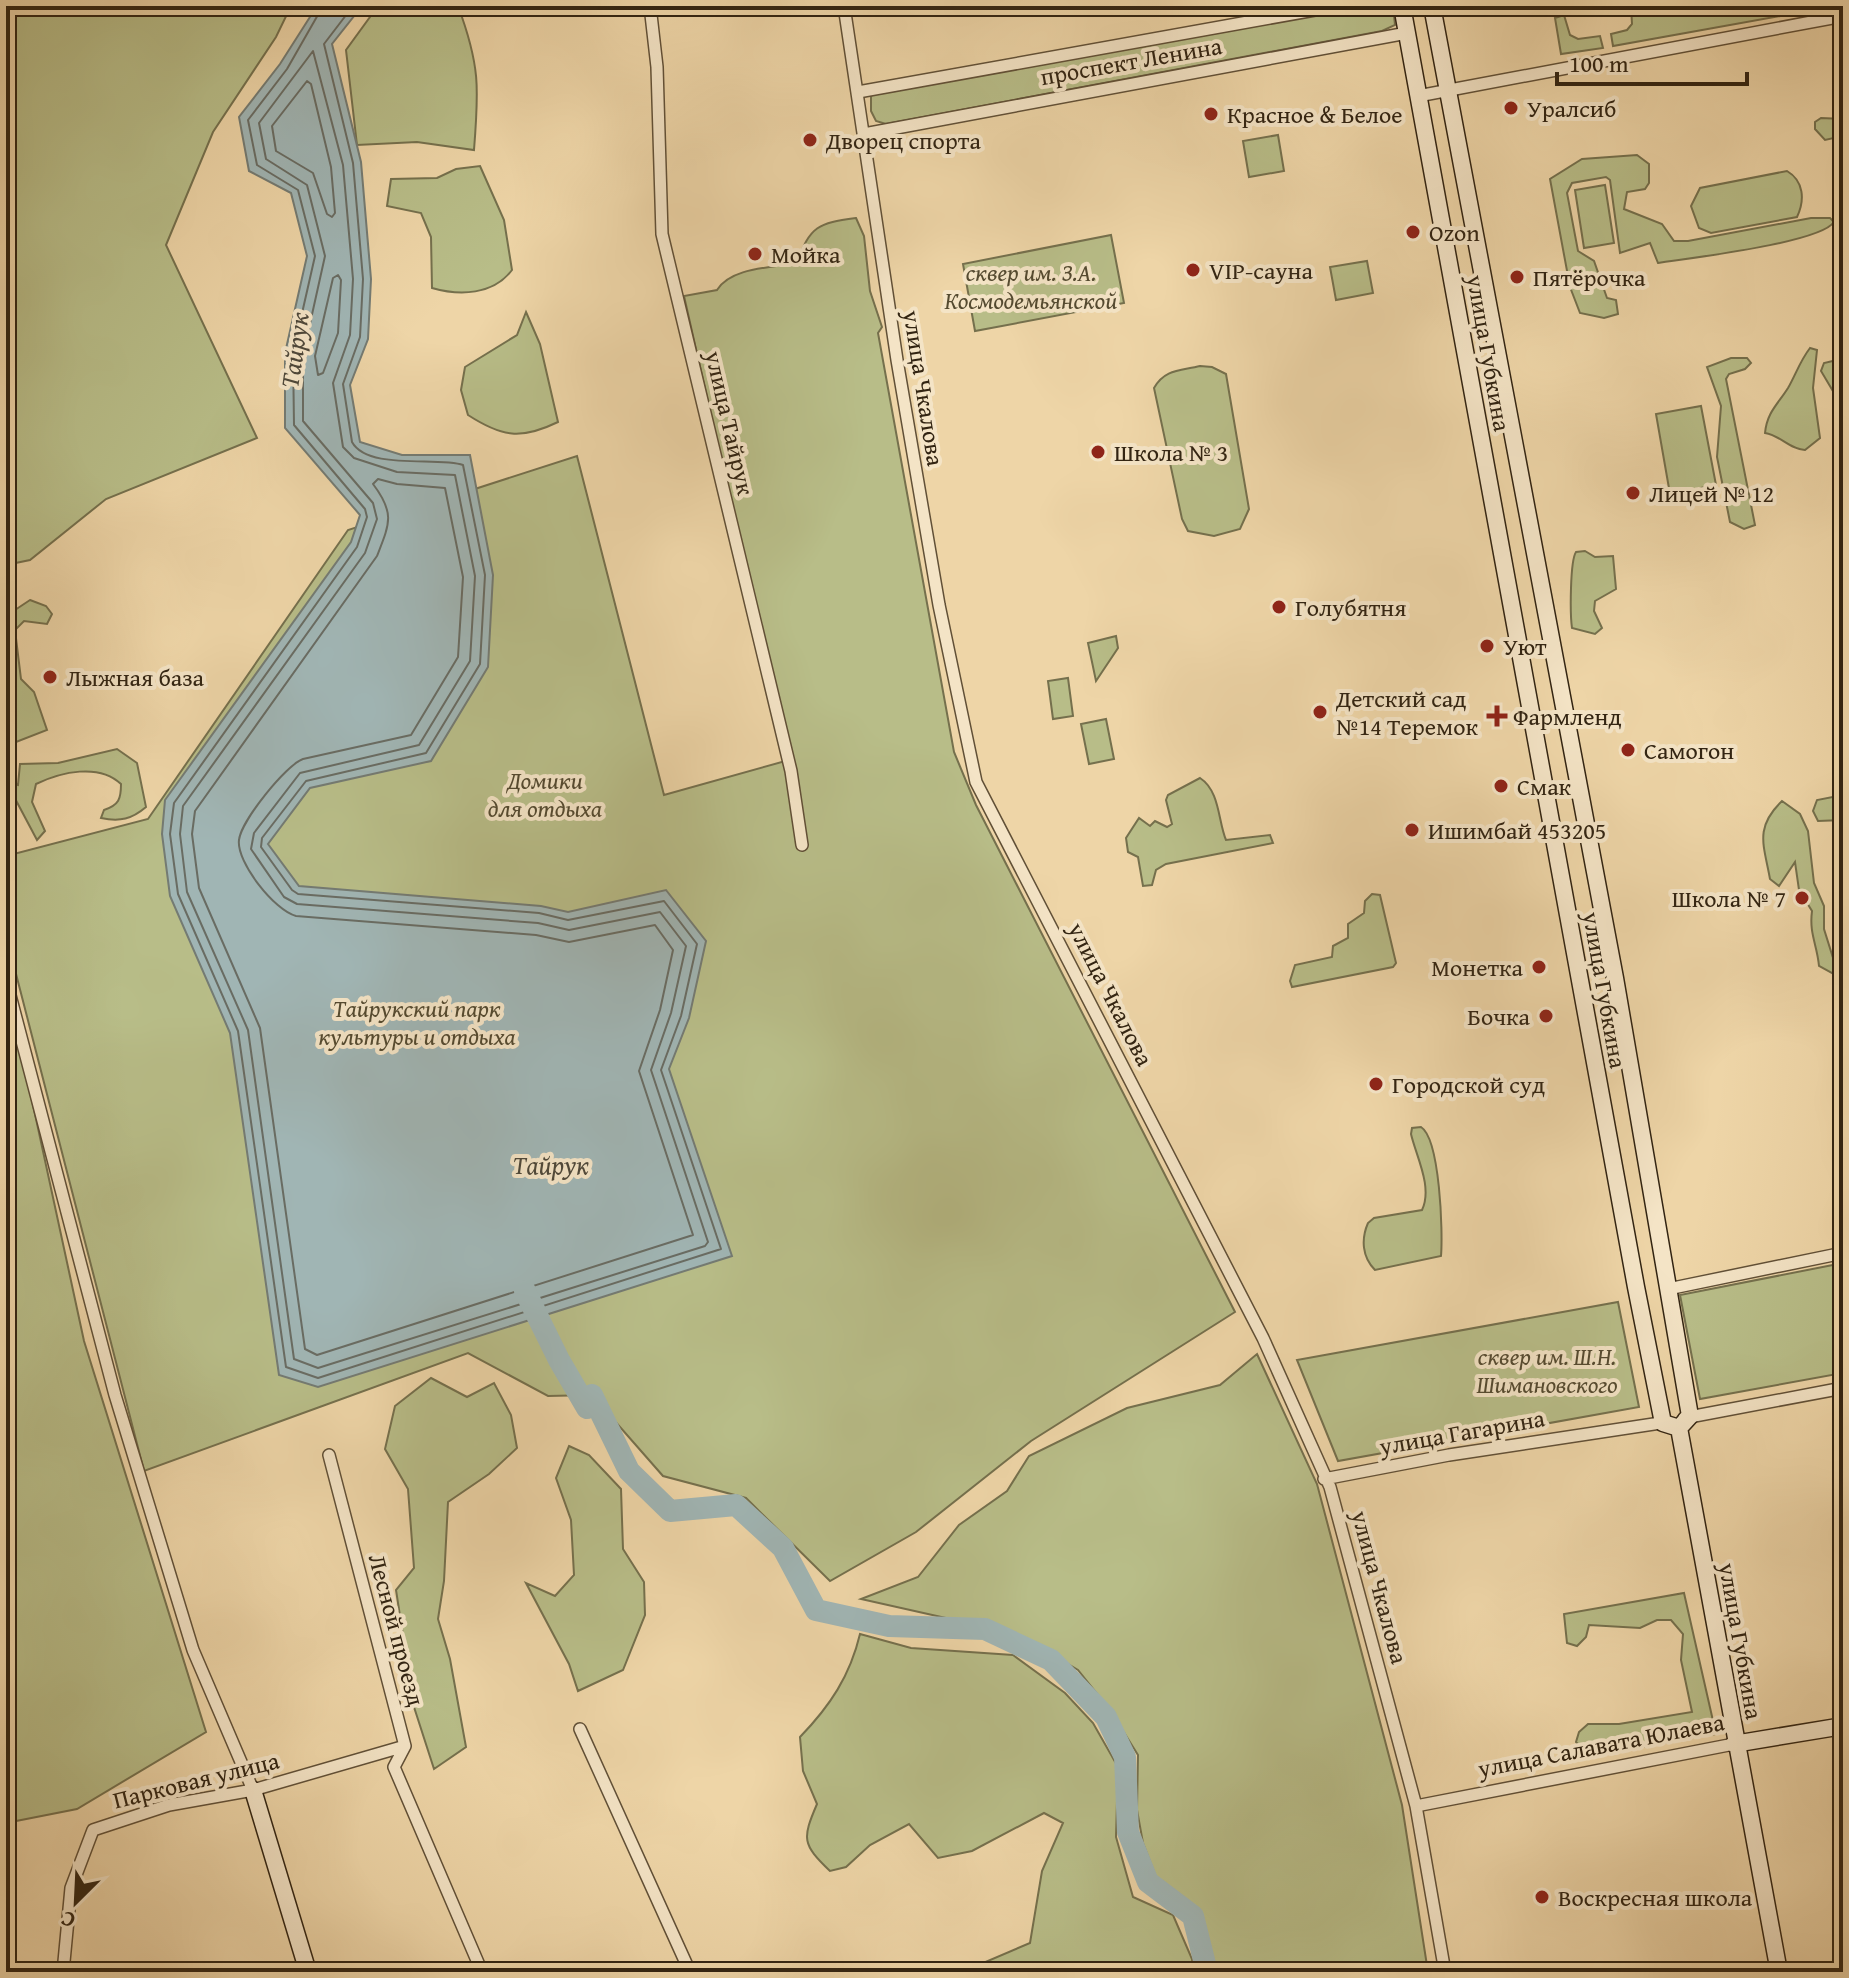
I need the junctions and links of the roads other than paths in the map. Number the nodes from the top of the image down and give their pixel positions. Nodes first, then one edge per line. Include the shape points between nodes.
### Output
1 (650, 6) edge
2 (844, 6) edge
3 (1337, 6) edge
4 (1402, 6) edge
5 (1432, 6) edge
6 (1843, 16) edge
7 (1407, 33) junction
8 (1448, 91) junction
9 (858, 92) junction
10 (1418, 96) junction
11 (864, 134) junction
12 (802, 845) dead end
13 (6, 980) edge
14 (1843, 1253) edge
15 (1668, 1289) junction
16 (1843, 1388) edge
17 (1677, 1422) junction
18 (329, 1455) dead end
19 (1324, 1479) junction
20 (1843, 1726) edge
21 (580, 1729) dead end
22 (1734, 1744) junction
23 (405, 1746) junction
24 (253, 1790) junction
25 (1416, 1806) junction
26 (63, 1972) edge
27 (308, 1972) edge
28 (482, 1972) edge
29 (690, 1972) edge
30 (1445, 1972) edge
31 (1779, 1972) edge

1 - 12 street, улица Тайрук via 662,234 791,771
2 - 9 street, улица Чкалова
3 - 9 street, проспект Ленина
4 - 7 main road, улица Губкина
5 - 8 main road, улица Губкина
6 - 8 street
7 - 10 main road, улица Губкина
7 - 11 street, проспект Ленина
8 - 10 street
8 - 15 main road, улица Губкина via 1615,978
9 - 11 street, улица Чкалова
10 - 17 main road, улица Губкина
11 - 19 street, улица Чкалова via 939,605 976,782 1263,1338
13 - 24 street via 119,1408 193,1650
14 - 15 street
15 - 17 main road, улица Губкина
16 - 17 street, улица Гагарина
17 - 19 street, улица Гагарина
17 - 22 main road, улица Губкина
18 - 23 street, Лесной проезд
19 - 25 street, улица Чкалова
20 - 22 main road, улица Салавата Юлаева
21 - 29 street
22 - 25 street, улица Салавата Юлаева
22 - 31 main road, улица Губкина
23 - 24 street, Парковая улица
23 - 28 street, Лесной проезд via 394,1767
24 - 26 street, Парковая улица via 169,1805 93,1830 71,1888
24 - 27 main road
25 - 30 street, улица Чкалова

